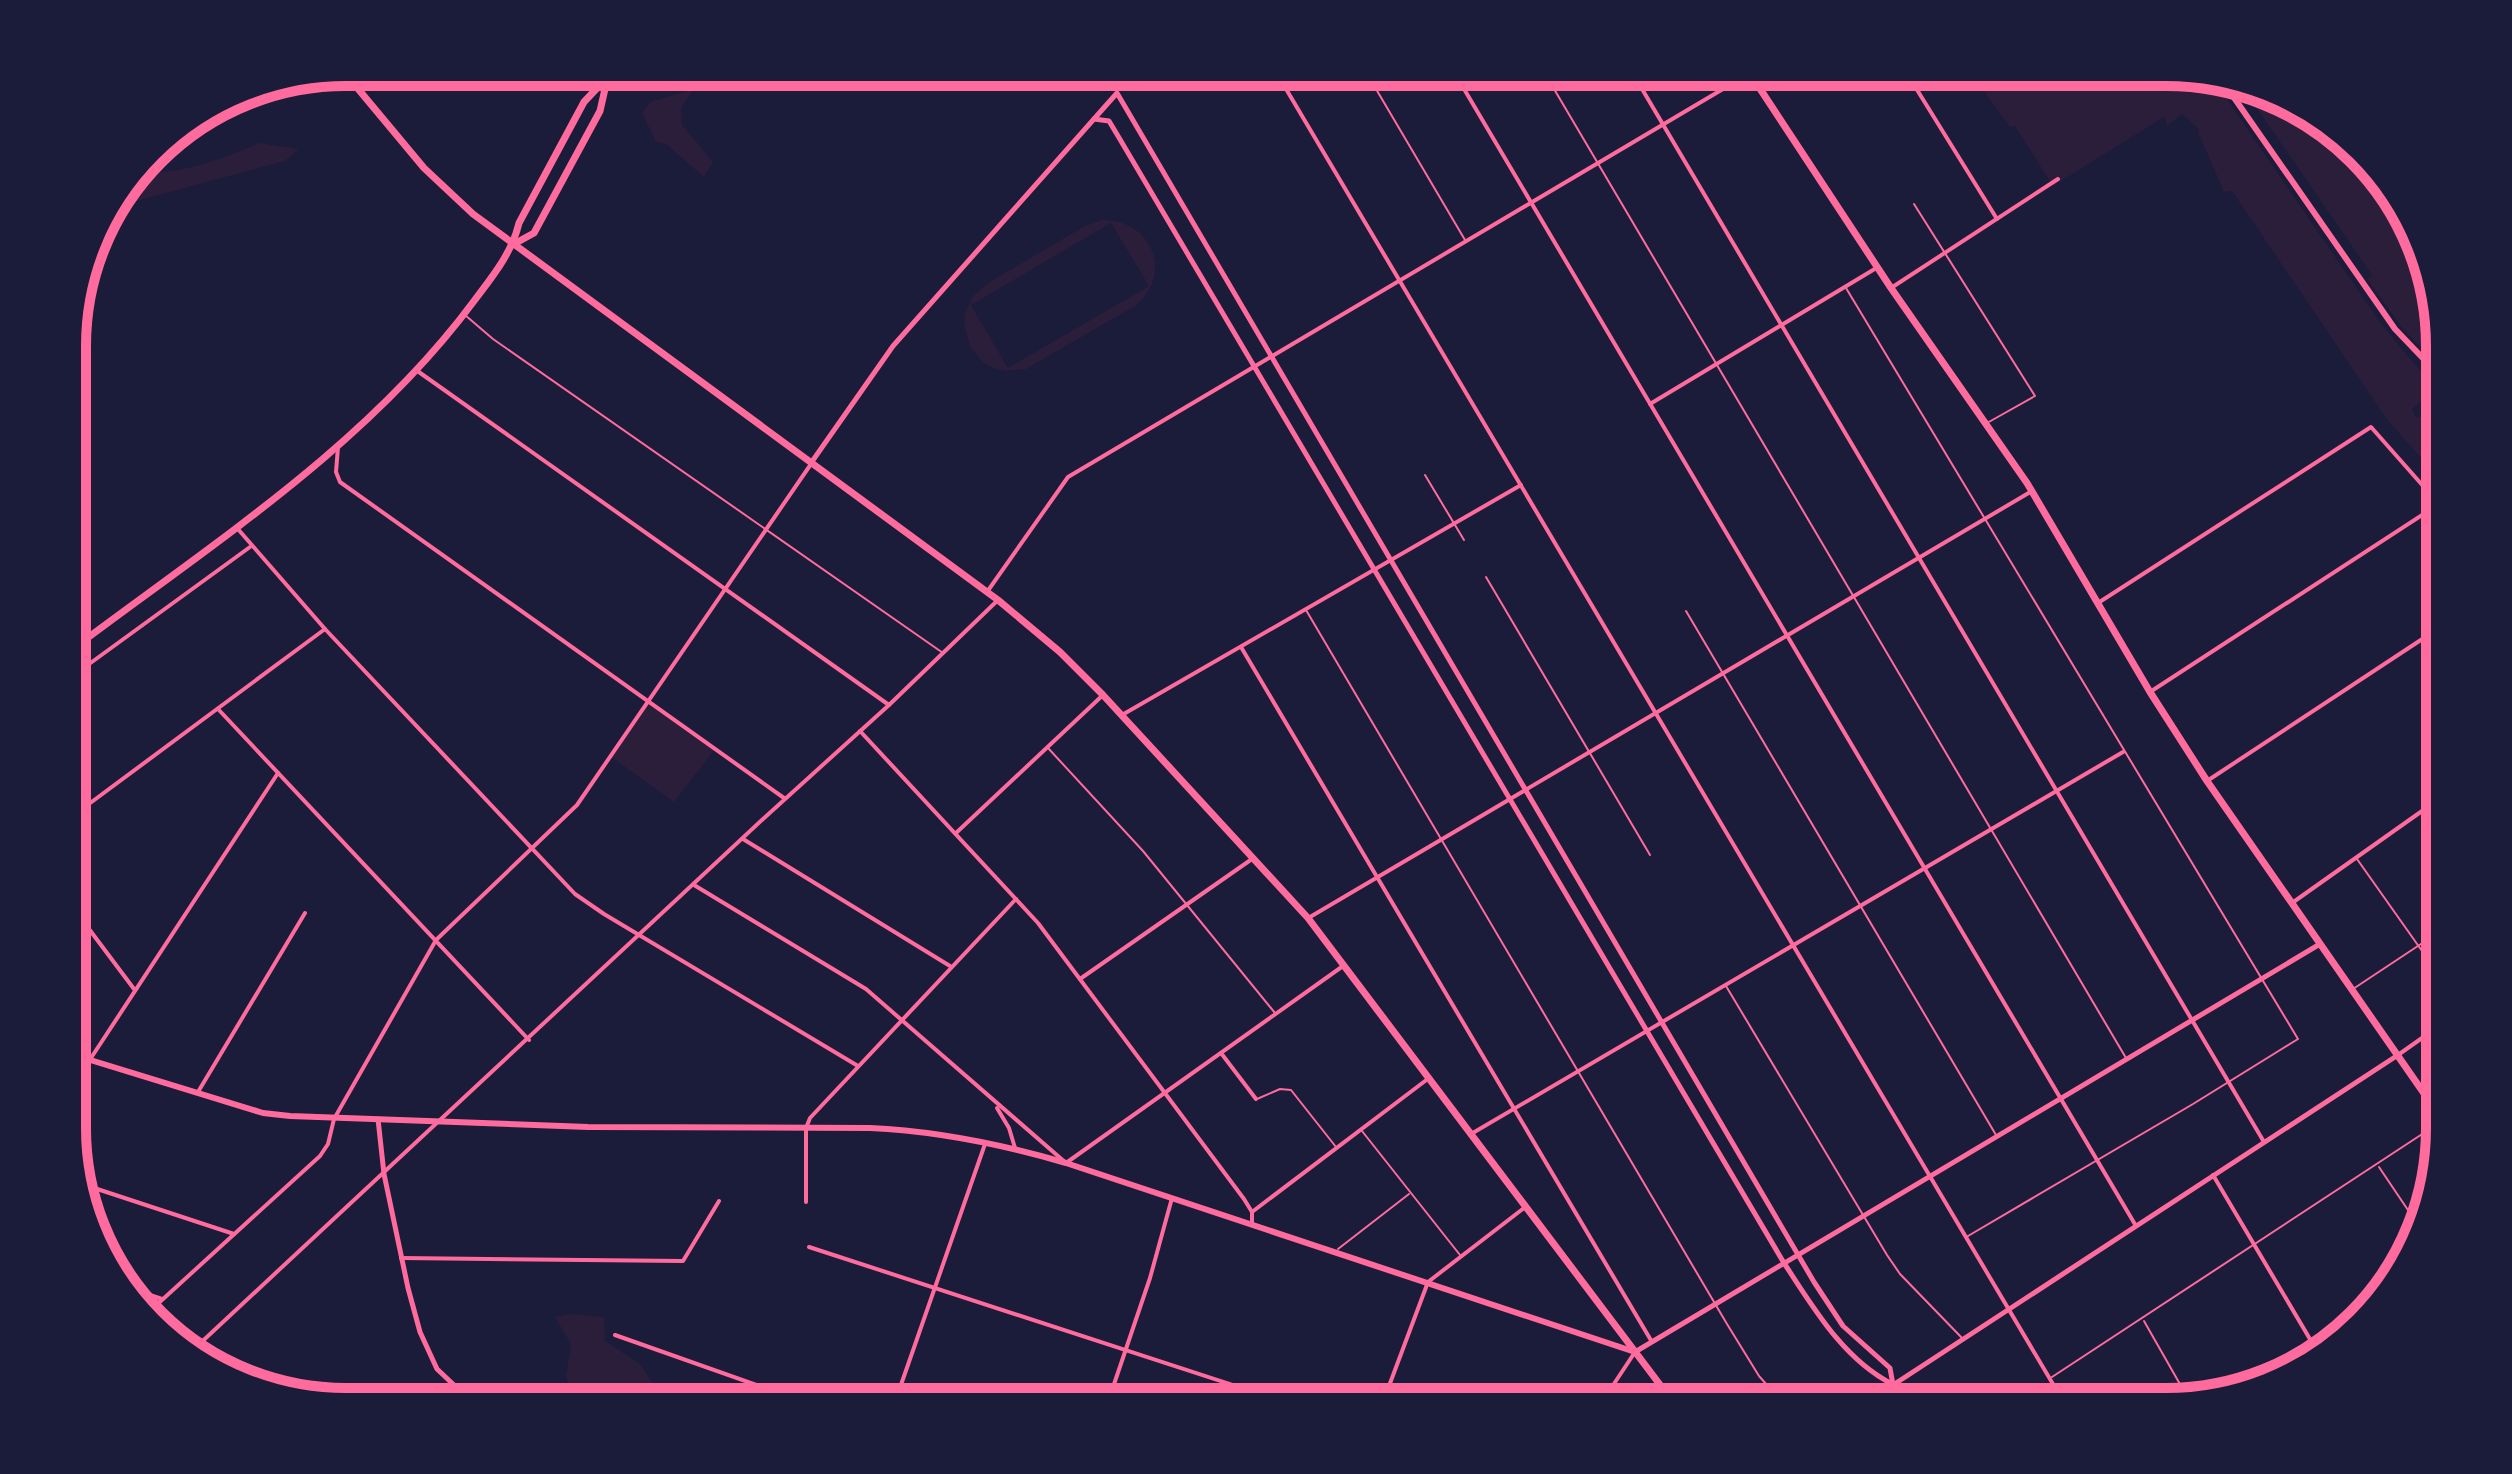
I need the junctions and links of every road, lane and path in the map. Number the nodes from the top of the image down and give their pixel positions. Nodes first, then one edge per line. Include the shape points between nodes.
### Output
1 (355, 86) edge
2 (600, 86) edge
3 (607, 86) edge
4 (1284, 86) edge
5 (1374, 86) edge
6 (1462, 86) edge
7 (1552, 86) edge
8 (1640, 86) edge
9 (1728, 86) edge
10 (1759, 86) edge
11 (1915, 86) edge
12 (2232, 95) edge
13 (1094, 119) junction
14 (1663, 125) junction
15 (1598, 163) junction
16 (2058, 179) dead end
17 (1531, 203) junction
18 (1914, 204) dead end
19 (1997, 219) junction
20 (1466, 241) junction
21 (514, 244) junction
22 (1945, 254) junction
23 (1878, 267) junction
24 (1400, 281) junction
25 (1846, 287) junction
26 (1891, 288) junction
27 (464, 314) junction
28 (1782, 326) junction
29 (1271, 357) junction
30 (2425, 362) edge
31 (1716, 363) junction
32 (1255, 367) junction
33 (416, 370) junction
34 (1650, 404) junction
35 (1986, 424) junction
36 (338, 447) junction
37 (811, 464) junction
38 (1425, 475) dead end
39 (1521, 485) junction
40 (2425, 488) edge
41 (2032, 491) junction
42 (2425, 513) edge
43 (1985, 519) junction
44 (1454, 524) junction
45 (235, 526) junction
46 (765, 529) junction
47 (1464, 540) dead end
48 (251, 546) junction
49 (1921, 557) junction
50 (1391, 560) junction
51 (1374, 570) junction
52 (1486, 577) dead end
53 (723, 590) junction
54 (987, 592) junction
55 (1853, 596) junction
56 (998, 600) junction
57 (2097, 603) junction
58 (1306, 609) junction
59 (1686, 611) dead end
60 (325, 629) junction
61 (1787, 636) junction
62 (2425, 637) edge
63 (86, 639) edge
64 (1241, 647) junction
65 (944, 654) junction
66 (86, 666) edge
67 (1723, 674) junction
68 (2150, 692) junction
69 (1103, 695) junction
70 (647, 700) junction
71 (889, 705) junction
72 (218, 709) junction
73 (1657, 712) junction
74 (1122, 715) junction
75 (860, 731) junction
76 (1048, 748) junction
77 (1589, 752) junction
78 (2123, 752) junction
79 (278, 773) junction
80 (2207, 781) junction
81 (1526, 790) junction
82 (2058, 790) junction
83 (785, 799) junction
84 (1510, 799) junction
85 (86, 806) edge
86 (2425, 809) edge
87 (1991, 829) junction
88 (956, 834) junction
89 (743, 839) junction
90 (1442, 839) junction
91 (532, 849) junction
92 (1650, 855) dead end
93 (1253, 858) junction
94 (2356, 858) junction
95 (1925, 868) junction
96 (1377, 877) junction
97 (694, 885) junction
98 (1016, 899) junction
99 (2292, 903) junction
100 (1189, 905) junction
101 (1860, 906) junction
102 (305, 913) dead end
103 (1308, 918) junction
104 (86, 925) edge
105 (640, 935) junction
106 (436, 940) junction
107 (2425, 942) edge
108 (2320, 943) junction
109 (1794, 945) junction
110 (2419, 947) junction
111 (2425, 955) edge
112 (1344, 965) junction
113 (950, 966) junction
114 (1080, 979) junction
115 (2261, 979) junction
116 (1726, 984) junction
117 (134, 989) junction
118 (2352, 990) junction
119 (1276, 1014) junction
120 (2193, 1019) junction
121 (902, 1021) junction
122 (1662, 1022) junction
123 (1647, 1031) junction
124 (2425, 1036) edge
125 (529, 1040) junction
126 (1221, 1053) junction
127 (2398, 1055) junction
128 (86, 1057) edge
129 (91, 1058) junction
130 (2127, 1059) junction
131 (86, 1063) edge
132 (858, 1066) junction
133 (1578, 1071) junction
134 (1429, 1078) junction
135 (2230, 1082) junction
136 (198, 1092) junction
137 (1164, 1092) junction
138 (2425, 1095) edge
139 (2061, 1098) junction
140 (991, 1099) junction
141 (1256, 1099) joint
142 (1514, 1108) junction
143 (334, 1119) junction
144 (378, 1119) junction
145 (442, 1120) junction
146 (806, 1128) junction
147 (1360, 1130) junction
148 (2425, 1133) edge
149 (1471, 1134) junction
150 (1996, 1136) junction
151 (986, 1141) junction
152 (2264, 1142) junction
153 (1015, 1148) junction
154 (1337, 1148) junction
155 (2097, 1160) junction
156 (1066, 1163) junction
157 (2379, 1166) junction
158 (384, 1174) junction
159 (2213, 1175) junction
160 (1931, 1176) junction
161 (93, 1188) edge
162 (1410, 1193) junction
163 (1172, 1198) junction
164 (719, 1201) dead end
165 (806, 1202) dead end
166 (1526, 1206) junction
167 (1252, 1212) junction
168 (2411, 1214) edge
169 (1863, 1216) junction
170 (1252, 1224) junction
171 (2136, 1226) junction
172 (234, 1234) junction
173 (1967, 1237) junction
174 (2255, 1245) junction
175 (809, 1247) dead end
176 (1333, 1254) junction
177 (1799, 1254) junction
178 (1461, 1255) junction
179 (401, 1258) junction
180 (1784, 1263) junction
181 (1428, 1282) junction
182 (935, 1289) junction
183 (148, 1295) edge
184 (163, 1300) junction
185 (1716, 1304) junction
186 (156, 1305) edge
187 (2008, 1309) junction
188 (2142, 1319) junction
189 (615, 1335) dead end
190 (1963, 1339) junction
191 (1652, 1342) junction
192 (201, 1343) edge
193 (2312, 1343) edge
194 (1125, 1349) junction
195 (1635, 1352) junction
196 (2050, 1379) junction
197 (1893, 1385) junction
198 (1388, 1387) edge
199 (1612, 1387) edge
200 (1662, 1387) edge
201 (1769, 1387) edge
202 (1890, 1387) edge
203 (2055, 1387) edge
204 (2181, 1387) edge
205 (457, 1388) edge
206 (765, 1388) edge
207 (900, 1388) edge
208 (1113, 1388) edge
209 (1241, 1388) edge

1 - 21 main road via 432,176
2 - 21 main road via 584,102 519,223
3 - 21 main road via 600,111 534,233
4 - 24 street
5 - 20 lane
6 - 17 street
7 - 15 lane
8 - 14 street
9 - 14 street
10 - 23 main road
11 - 19 street
12 - 30 main road via 2377,305
13 - 29 street via 1117,93
13 - 32 street via 1109,121
13 - 37 street via 893,346
14 - 15 street
14 - 28 street
15 - 17 street
15 - 31 lane
16 - 19 street
17 - 20 street
17 - 34 street
18 - 22 lane
19 - 22 street
20 - 24 street
21 - 27 main road
21 - 37 main road
22 - 26 street
22 - 35 lane via 2035,396
23 - 25 street
23 - 26 main road
24 - 29 street
24 - 39 street
25 - 28 street
25 - 43 lane
26 - 35 main road
27 - 33 main road
27 - 46 lane
28 - 31 street
28 - 49 street
29 - 32 street
29 - 50 street
31 - 34 street
31 - 55 lane
32 - 51 street
32 - 54 street via 1068,477
33 - 36 main road
33 - 53 street
34 - 61 street
35 - 41 main road
36 - 45 main road
36 - 70 street via 340,482
37 - 46 street
37 - 54 main road
38 - 44 lane
39 - 44 street
39 - 73 street
40 - 57 street via 2371,427
41 - 43 street
41 - 57 main road
42 - 68 street
43 - 49 street
43 - 78 lane
44 - 47 lane
44 - 50 street
45 - 48 street
45 - 63 main road
46 - 53 street
46 - 65 lane
48 - 60 street
48 - 66 street
49 - 55 street
49 - 82 street
50 - 51 street
50 - 81 street
51 - 58 street
51 - 84 street
52 - 77 lane
53 - 70 street
53 - 71 street
54 - 56 main road
55 - 61 street
55 - 87 lane
56 - 65 street
56 - 69 main road
57 - 68 main road
58 - 64 street
58 - 90 lane
59 - 67 lane
60 - 72 street
60 - 91 street
61 - 67 street
61 - 95 street
62 - 80 street
64 - 74 street
64 - 96 street
65 - 71 street
67 - 73 street
67 - 101 lane
68 - 80 main road
69 - 74 main road
69 - 76 street
70 - 83 street
70 - 91 street via 577,805
71 - 75 street
72 - 79 street
72 - 85 street
73 - 77 street
73 - 109 street
74 - 93 main road
75 - 83 street
75 - 88 street
76 - 88 street
76 - 100 lane
77 - 81 street
77 - 92 lane
78 - 82 street
78 - 115 lane
79 - 106 street
79 - 117 street
80 - 99 main road
81 - 84 street
81 - 122 street
82 - 87 street
82 - 120 street
83 - 89 street
84 - 90 street
84 - 123 street
86 - 94 street
87 - 95 street
87 - 130 lane
88 - 98 street
89 - 97 street
89 - 113 street
90 - 96 street
90 - 133 lane
91 - 105 street via 583,901
91 - 106 street
93 - 100 street
93 - 103 main road
94 - 99 street
94 - 110 lane
95 - 101 street
95 - 139 street
96 - 103 street
96 - 142 street
97 - 105 street
97 - 121 street via 866,989
98 - 113 street
98 - 114 street
99 - 108 main road
100 - 114 street
100 - 119 lane
101 - 109 street
101 - 150 lane
102 - 136 street
103 - 112 main road
104 - 117 street
105 - 125 street
105 - 132 street
106 - 125 street
106 - 143 street
107 - 110 lane
108 - 115 street
108 - 118 main road
109 - 116 street
109 - 160 street
110 - 111 lane
110 - 118 lane
112 - 119 street
112 - 134 main road
113 - 121 street
114 - 137 street
115 - 120 street
115 - 135 lane via 2298,1039
116 - 122 street
116 - 169 lane
117 - 129 street
118 - 127 main road
119 - 126 street
120 - 130 street
120 - 135 street
121 - 132 street
121 - 140 street
122 - 123 street
122 - 177 street
123 - 133 street
123 - 180 street
124 - 127 street
125 - 145 street
126 - 137 street
126 - 141 street
127 - 138 main road
127 - 152 street
128 - 129 main road
129 - 131 street
129 - 136 main road
130 - 139 street
132 - 146 street
133 - 142 street
133 - 185 lane
134 - 147 street
134 - 149 main road
135 - 152 street
135 - 155 lane
136 - 143 main road via 263,1113
137 - 156 street
137 - 167 street
139 - 150 street
139 - 155 street
140 - 153 street
140 - 156 street
141 - 154 lane via 1280,1089 1293,1091
142 - 149 street
142 - 191 street
143 - 144 main road
143 - 172 street via 320,1156
144 - 145 main road
144 - 158 street
145 - 146 main road
145 - 158 street
146 - 151 main road via 903,1129
146 - 165 street
147 - 154 street
147 - 162 lane
148 - 157 lane
149 - 166 main road
150 - 160 street
151 - 153 main road
151 - 182 street
152 - 159 street
153 - 156 main road
154 - 167 street
155 - 171 street
155 - 173 lane
156 - 163 main road
157 - 168 lane
157 - 174 lane
158 - 179 street
158 - 192 street
159 - 171 street
159 - 174 street
160 - 169 street
160 - 173 street
161 - 172 street
162 - 176 lane
162 - 178 lane
163 - 170 main road
163 - 194 street
164 - 179 street via 683,1261
166 - 178 street
166 - 195 main road
167 - 170 street
169 - 177 street
169 - 190 lane via 1900,1274
170 - 176 main road
171 - 187 street
172 - 184 street
173 - 187 street
174 - 188 lane
174 - 193 street
175 - 182 street
176 - 181 main road
177 - 180 street
177 - 197 street via 1843,1326 1890,1368
178 - 181 street
179 - 205 street via 420,1332 437,1369
180 - 185 street
180 - 197 street via 1849,1352
181 - 195 main road
181 - 198 street
182 - 194 street
182 - 207 street
183 - 184 street
184 - 186 street
185 - 191 street
185 - 201 lane
187 - 190 street
187 - 196 street
188 - 196 lane
188 - 204 lane
189 - 206 street
190 - 197 street
191 - 195 street
194 - 208 street
194 - 209 street
195 - 199 street
195 - 200 main road
196 - 203 street
197 - 202 street

